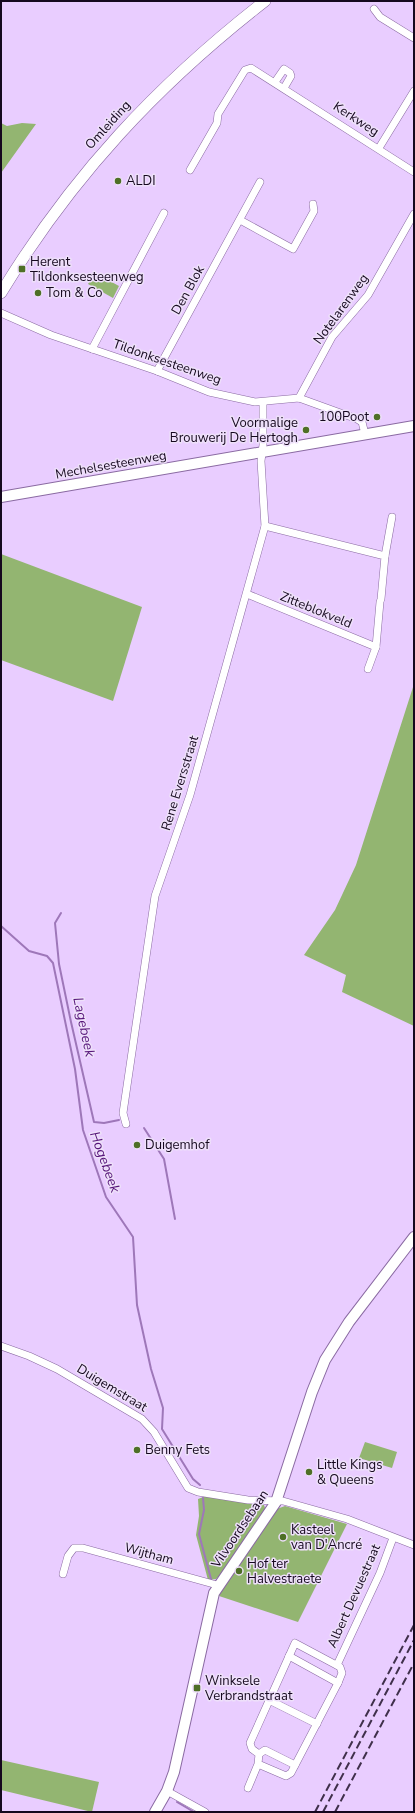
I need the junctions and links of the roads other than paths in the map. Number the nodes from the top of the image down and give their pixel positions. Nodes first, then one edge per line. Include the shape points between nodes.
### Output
1 (257, 1) edge
2 (265, 1) edge
3 (374, 9) dead end
4 (414, 38) edge
5 (275, 82) junction
6 (284, 88) junction
7 (414, 91) edge
8 (378, 148) junction
9 (190, 170) dead end
10 (414, 172) edge
11 (260, 182) dead end
12 (313, 204) dead end
13 (164, 213) dead end
14 (414, 214) edge
15 (240, 220) junction
16 (1, 281) edge
17 (1, 293) edge
18 (1, 312) edge
19 (92, 349) junction
20 (157, 371) junction
21 (299, 398) junction
22 (263, 402) junction
23 (414, 426) edge
24 (365, 434) junction
25 (262, 452) junction
26 (1, 497) edge
27 (392, 516) dead end
28 (266, 526) junction
29 (385, 556) junction
30 (247, 594) junction
31 (376, 647) junction
32 (368, 669) dead end
33 (126, 1124) dead end
34 (414, 1237) edge
35 (1, 1346) edge
36 (276, 1502) junction
37 (393, 1538) junction
38 (414, 1545) edge
39 (63, 1574) dead end
40 (217, 1585) junction
41 (289, 1656) junction
42 (337, 1665) junction
43 (338, 1683) junction
44 (269, 1700) junction
45 (317, 1724) junction
46 (259, 1754) junction
47 (258, 1764) junction
48 (295, 1765) junction
49 (248, 1788) dead end
50 (167, 1791) junction
51 (155, 1812) edge
52 (205, 1812) edge

1 - 16 main road, Omleiding via 184,61 107,138 56,201
2 - 17 main road, Omleiding via 190,62 129,121 54,213
3 - 4 street via 380,17
5 - 6 street, Kerkweg
5 - 6 street via 284,69 291,76
5 - 9 street, Kerkweg via 251,68 245,70 218,114 217,122
6 - 8 street, Kerkweg
7 - 8 street
8 - 10 street, Kerkweg
11 - 15 street, Den Blok
12 - 15 street via 314,210 293,249
13 - 19 street
14 - 21 street, Notelarenweg via 368,295 332,337
15 - 20 street, Den Blok
18 - 19 street, Tildonksesteenweg via 34,328
19 - 20 street, Tildonksesteenweg
20 - 22 street, Tildonksesteenweg via 209,392
21 - 22 street, Tildonksesteenweg
21 - 24 street, Tildonksesteenweg via 357,419 362,422
22 - 25 street, Rene Eversstraat
23 - 24 street, Mechelsesteenweg
24 - 25 street, Mechelsesteenweg
25 - 26 street, Mechelsesteenweg
25 - 28 street, Rene Eversstraat
27 - 29 street
28 - 29 street
28 - 30 street, Rene Eversstraat
29 - 31 street
30 - 31 street, Zitteblokveld
30 - 33 street, Rene Eversstraat via 190,795 155,896 123,1113
31 - 32 street
34 - 36 street, Vilvoordsebaan via 349,1322 325,1360
35 - 36 street, Duigemstraat via 57,1370 142,1419 154,1432 188,1488 248,1500
36 - 37 street, Duigemstraat via 283,1501 347,1519
36 - 40 street, Vilvoordsebaan
37 - 38 street, Duigemstraat
37 - 42 street, Albert Devuestraat via 380,1573
39 - 40 street, Wijtham via 68,1556 74,1548 82,1548
40 - 50 street, Vilvoordsebaan via 211,1599 174,1772
41 - 42 street, Albert Devuestraat via 295,1643
41 - 43 street
41 - 44 street, Albert Devuestraat
42 - 43 street, Albert Devuestraat via 342,1672
43 - 45 street, Albert Devuestraat
44 - 45 street
44 - 46 street, Albert Devuestraat via 250,1743 252,1749
45 - 48 street, Albert Devuestraat
46 - 47 street, Albert Devuestraat
46 - 48 street via 265,1750
47 - 48 street, Albert Devuestraat via 286,1776
47 - 49 street, Albert Devuestraat
50 - 51 street, Vilvoordsebaan
50 - 52 street

